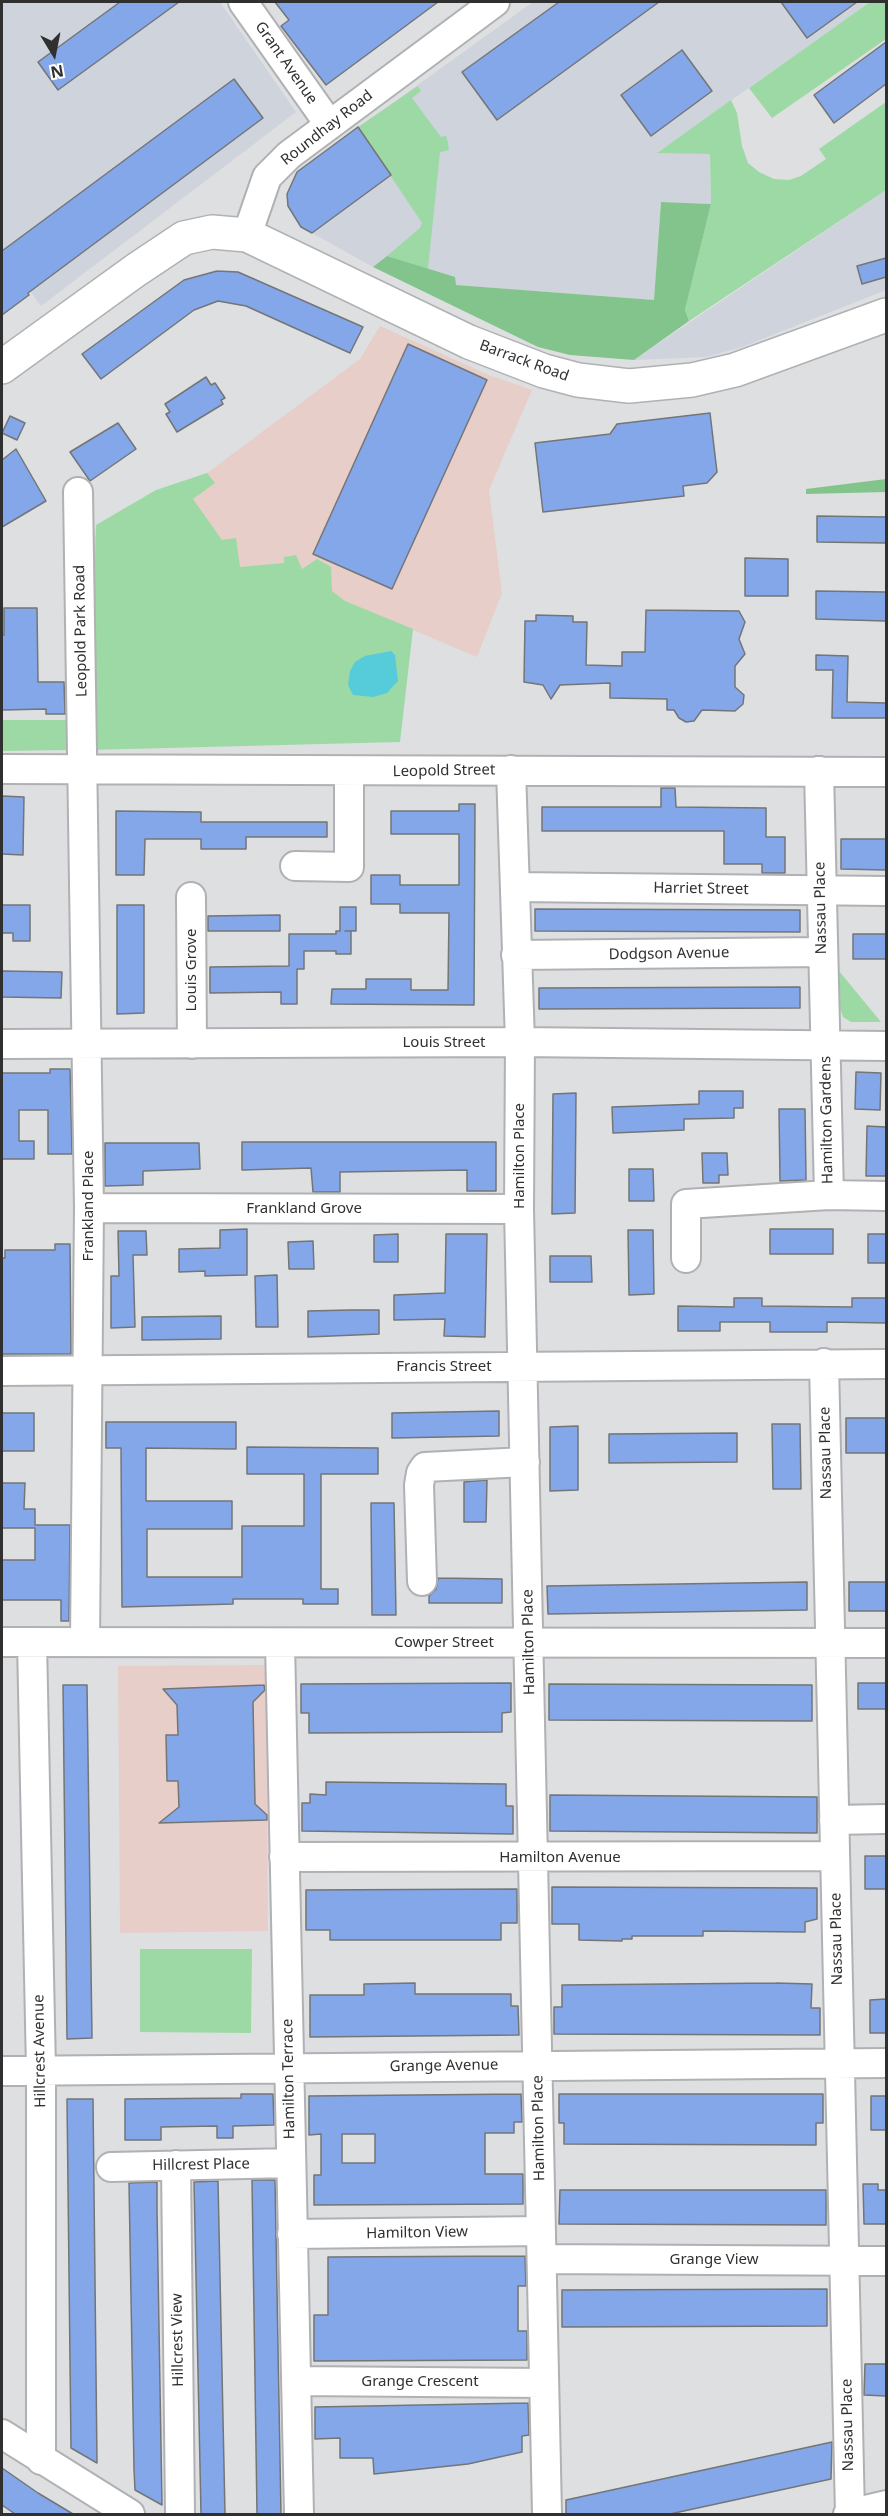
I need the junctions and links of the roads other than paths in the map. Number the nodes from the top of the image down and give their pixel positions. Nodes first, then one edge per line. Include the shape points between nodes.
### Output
1 (243, 2) edge
2 (495, 2) edge
3 (329, 124) junction
4 (247, 235) junction
5 (886, 315) edge
6 (2, 367) edge
7 (78, 492) dead end
8 (2, 769) edge
9 (84, 770) junction
10 (511, 770) junction
11 (819, 771) junction
12 (349, 772) junction
13 (886, 772) edge
14 (295, 866) dead end
15 (515, 887) junction
16 (821, 891) junction
17 (886, 891) edge
18 (191, 897) dead end
19 (822, 952) junction
20 (516, 955) junction
21 (520, 1042) junction
22 (2, 1044) edge
23 (87, 1044) junction
24 (192, 1044) junction
25 (826, 1045) junction
26 (886, 1046) edge
27 (829, 1195) junction
28 (886, 1196) edge
29 (89, 1208) junction
30 (519, 1209) junction
31 (686, 1258) dead end
32 (824, 1363) junction
33 (886, 1364) edge
34 (523, 1366) junction
35 (89, 1370) junction
36 (2, 1371) edge
37 (525, 1461) junction
38 (422, 1581) dead end
39 (2, 1642) edge
40 (32, 1642) junction
41 (85, 1642) junction
42 (280, 1643) junction
43 (886, 1643) edge
44 (529, 1644) junction
45 (830, 1644) junction
46 (886, 1819) edge
47 (834, 1820) junction
48 (835, 1856) junction
49 (284, 1857) junction
50 (533, 1858) junction
51 (840, 2062) junction
52 (886, 2063) edge
53 (537, 2066) junction
54 (289, 2068) junction
55 (41, 2070) junction
56 (2, 2071) edge
57 (291, 2163) junction
58 (176, 2166) junction
59 (111, 2167) dead end
60 (541, 2231) junction
61 (292, 2234) junction
62 (542, 2259) junction
63 (886, 2260) edge
64 (844, 2261) junction
65 (296, 2381) junction
66 (544, 2383) junction
67 (2, 2434) edge
68 (41, 2460) junction
69 (886, 2505) edge
70 (130, 2514) edge
71 (180, 2514) edge
72 (299, 2514) edge
73 (547, 2514) edge
74 (849, 2514) edge

1 - 3 street, Grant Avenue
2 - 3 street, Roundhay Road
3 - 4 street, Roundhay Road via 267,177
4 - 5 main road, Barrack Road via 469,342 544,372 629,387 692,380 735,370
4 - 6 main road via 212,232 184,238
7 - 9 street, Leopold Park Road
8 - 9 street, Leopold Street
9 - 12 street, Leopold Street
9 - 23 street, Frankland Place
10 - 11 street, Leopold Street
10 - 12 street, Leopold Street
10 - 15 street, Hamilton Place
11 - 13 street, Leopold Street
11 - 16 street, Nassau Place
12 - 14 street via 349,867
15 - 16 street, Harriet Street
15 - 20 street, Hamilton Place
16 - 17 street, Harriet Street
16 - 19 street, Nassau Place
18 - 24 street, Louis Grove
19 - 20 street, Dodgson Avenue
19 - 25 street, Nassau Place
20 - 21 street, Hamilton Place
21 - 24 street, Louis Street
21 - 25 street, Louis Street
21 - 30 street, Hamilton Place
22 - 23 street, Louis Street
23 - 24 street, Louis Street
23 - 29 street, Frankland Place
25 - 26 street, Louis Street
25 - 27 street, Hamilton Gardens
27 - 28 street, Hamilton Gardens
27 - 31 street, Hamilton Gardens via 686,1204
29 - 30 street, Frankland Grove
29 - 35 street, Frankland Place
30 - 34 street, Hamilton Place
32 - 33 street, Francis Street
32 - 34 street, Francis Street
32 - 45 street, Nassau Place
34 - 35 street, Francis Street
34 - 37 street, Hamilton Place
35 - 36 street, Francis Street
35 - 41 street, Frankland Place
37 - 38 street via 425,1467 419,1485
37 - 44 street, Hamilton Place
39 - 40 street, Cowper Street
40 - 41 street, Cowper Street
40 - 55 street, Hillcrest Avenue
41 - 42 street, Cowper Street
42 - 44 street, Cowper Street
42 - 49 street, Hamilton Terrace
43 - 45 street, Cowper Street
44 - 45 street, Cowper Street
44 - 50 street, Hamilton Place
45 - 47 street, Nassau Place
46 - 47 street
47 - 48 street, Nassau Place
48 - 50 street, Hamilton Avenue
48 - 51 street, Nassau Place
49 - 50 street, Hamilton Avenue
49 - 54 street, Hamilton Terrace
50 - 53 street, Hamilton Place
51 - 52 street, Grange Avenue
51 - 53 street, Grange Avenue
51 - 64 street, Nassau Place
53 - 54 street, Grange Avenue
53 - 60 street, Hamilton Place
54 - 55 street, Grange Avenue
54 - 57 street, Hamilton Terrace
55 - 56 street, Grange Avenue
55 - 68 street, Hillcrest Avenue
57 - 58 street, Hillcrest Place
57 - 61 street, Hamilton Terrace
58 - 59 street, Hillcrest Place
58 - 71 street, Hillcrest View
60 - 61 street, Hamilton View
60 - 62 street, Hamilton Place
61 - 65 street, Hamilton Terrace
62 - 64 street, Grange View
62 - 66 street, Hamilton Place
63 - 64 street, Grange View
64 - 74 street, Nassau Place
65 - 66 street, Grange Crescent
65 - 72 street, Hamilton Terrace
66 - 73 street, Hamilton Place
67 - 68 street
68 - 70 street
69 - 74 street

